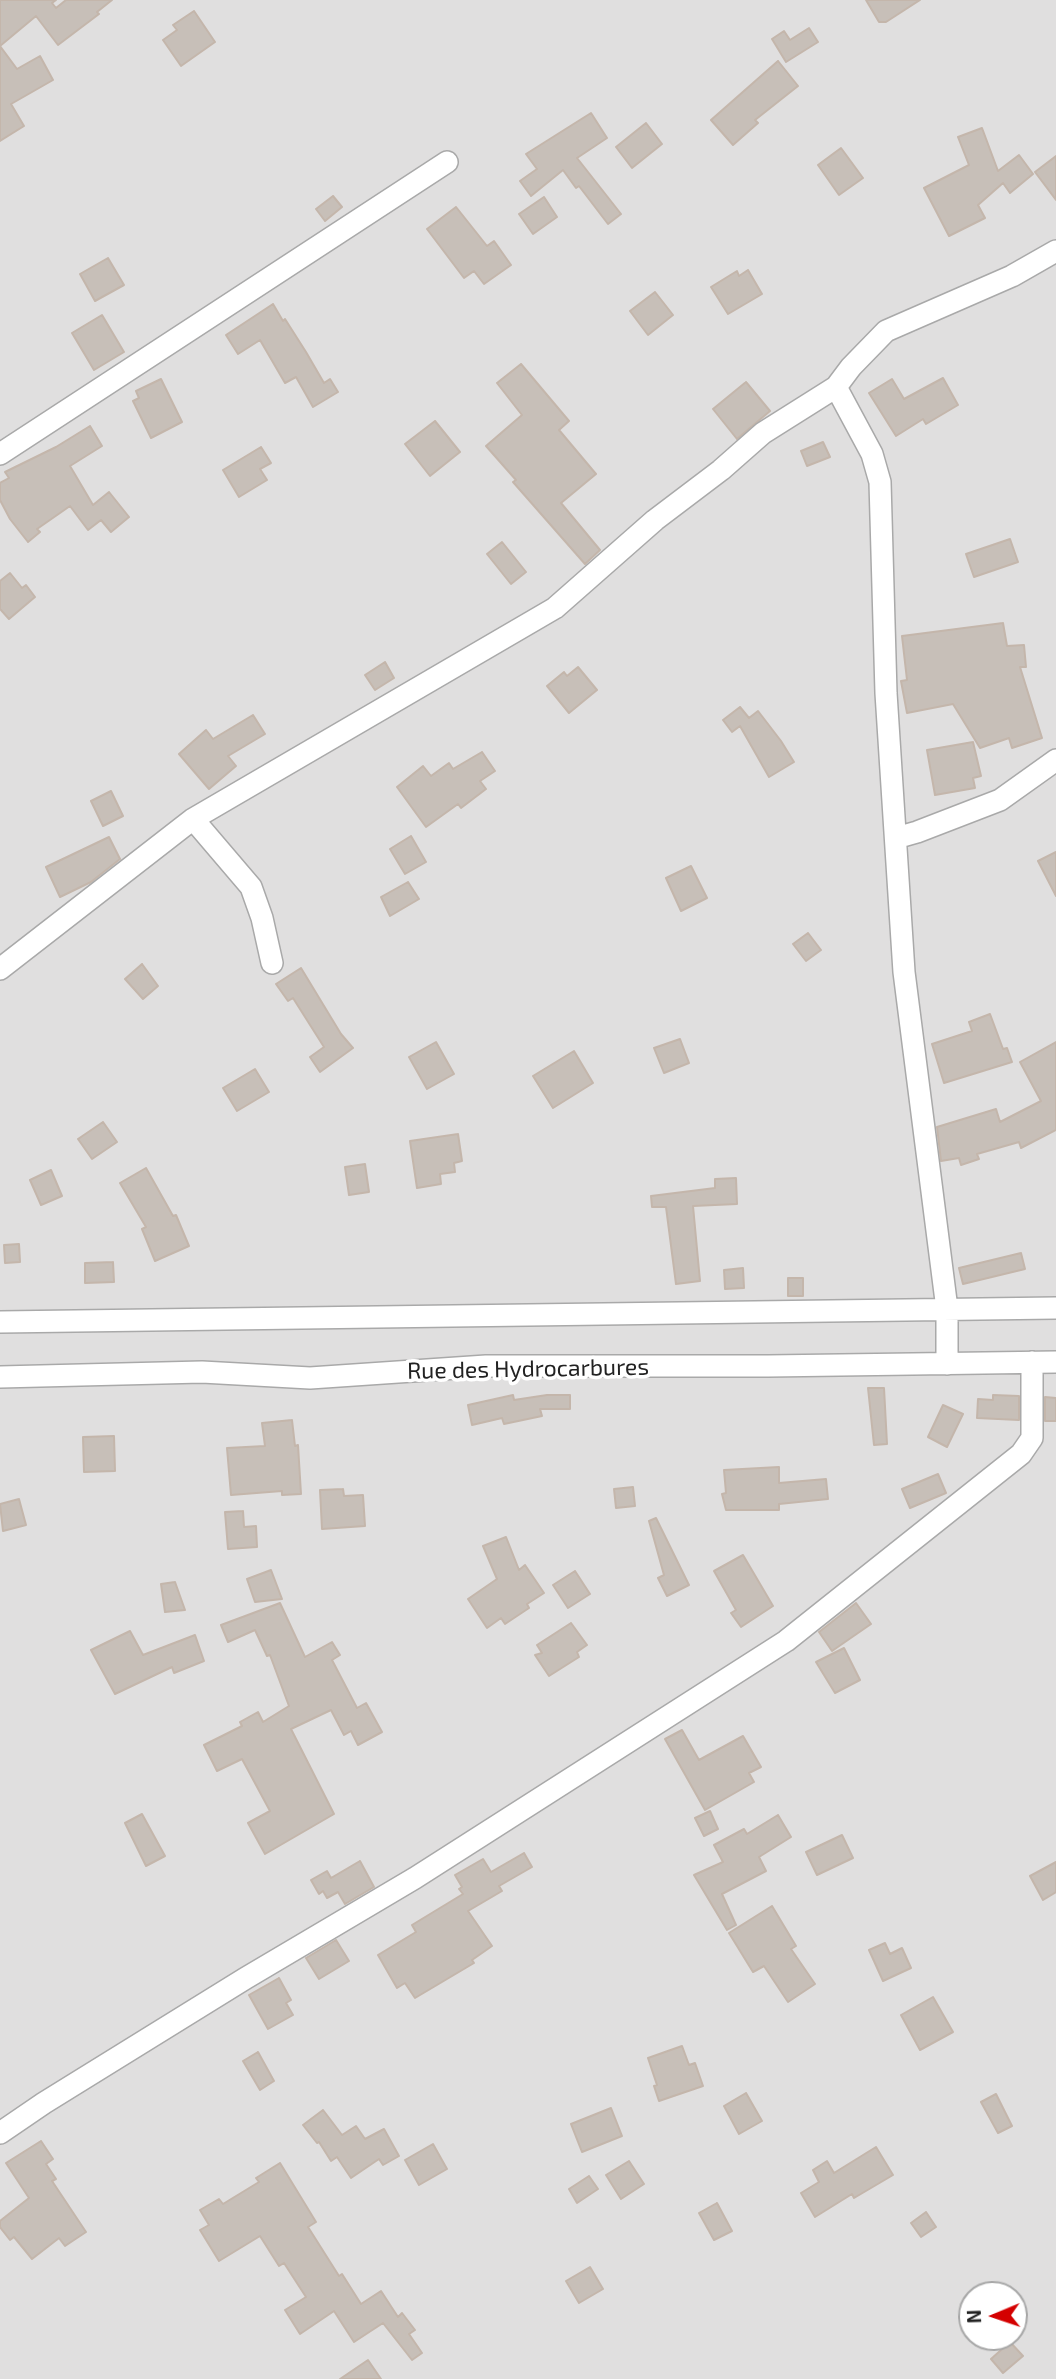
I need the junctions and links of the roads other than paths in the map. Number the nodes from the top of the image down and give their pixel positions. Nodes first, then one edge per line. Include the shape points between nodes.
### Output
1 (447, 162) dead end
2 (1056, 251) edge
3 (836, 387) junction
4 (0, 454) edge
5 (1056, 760) edge
6 (193, 819) junction
7 (896, 838) junction
8 (272, 963) dead end
9 (0, 969) edge
10 (1056, 1308) edge
11 (947, 1309) junction
12 (0, 1322) edge
13 (1032, 1362) junction
14 (1056, 1362) edge
15 (947, 1364) junction
16 (0, 1377) edge
17 (0, 2133) edge

1 - 4 street
2 - 3 street via 1012,276 886,331
3 - 6 street via 763,433 555,608
3 - 7 street via 872,454 880,482
5 - 7 street via 1000,800
6 - 8 street via 251,887
6 - 9 street
7 - 11 street via 904,972
10 - 11 street
11 - 12 street
11 - 15 street
13 - 14 street, Rue des Hydrocarbures
13 - 15 street, Rue des Hydrocarbures
13 - 17 street via 1032,1438 1021,1454 786,1641 415,1878
15 - 16 street, Rue des Hydrocarbures via 485,1366 310,1378 202,1372

